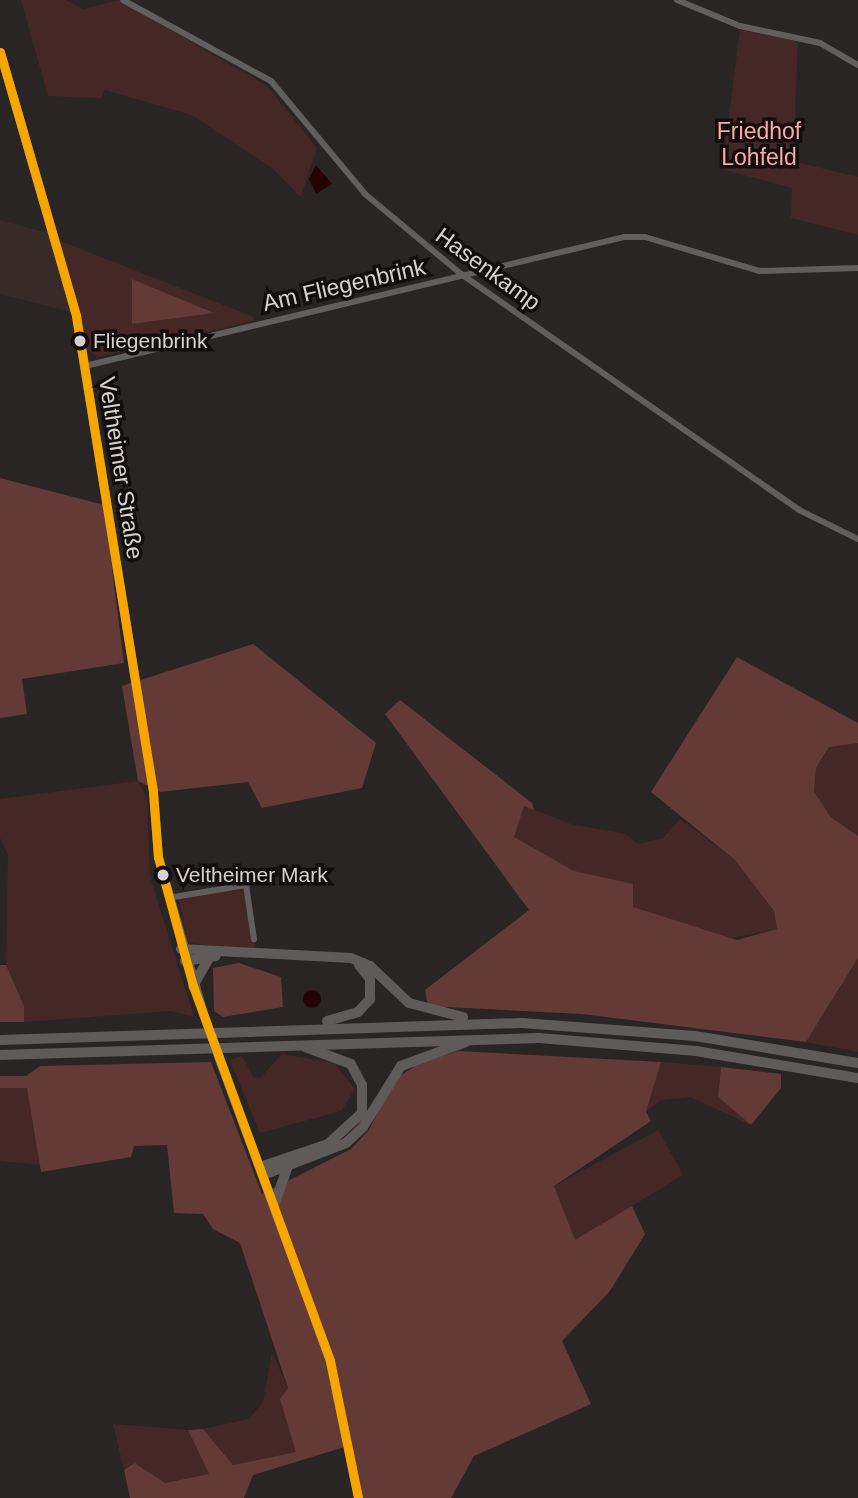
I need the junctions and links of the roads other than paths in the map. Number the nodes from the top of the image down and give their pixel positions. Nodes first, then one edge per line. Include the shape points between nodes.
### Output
1 (123, 0) edge
2 (677, 0) edge
3 (0, 52) edge
4 (858, 65) edge
5 (858, 268) edge
6 (461, 274) junction
7 (85, 366) junction
8 (858, 539) edge
9 (168, 898) junction
10 (254, 939) dead end
11 (181, 949) junction
12 (227, 954) junction
13 (338, 956) junction
14 (210, 957) junction
15 (185, 961) junction
16 (193, 986) junction
17 (486, 1022) junction
18 (290, 1028) junction
19 (496, 1038) junction
20 (0, 1040) edge
21 (285, 1043) junction
22 (0, 1055) edge
23 (858, 1063) edge
24 (858, 1078) edge
25 (288, 1166) junction
26 (261, 1171) junction
27 (274, 1205) junction
28 (358, 1498) edge

1 - 6 street, Hasenkamp via 271,81 365,194
2 - 4 street via 740,26 820,43
3 - 7 main road, Veltheimer Straße
5 - 6 street, Am Fliegenbrink via 759,271 645,237 624,237
6 - 7 street, Am Fliegenbrink
6 - 8 street, Hasenkamp via 799,510
7 - 9 main road, Veltheimer Straße
9 - 10 street via 246,886
9 - 11 main road, Veltheimer Straße
11 - 12 highway
11 - 15 main road, Veltheimer Straße
12 - 13 highway
12 - 14 highway
13 - 17 highway via 370,966 417,1006
13 - 18 highway via 367,972 370,999 348,1017
14 - 15 highway
14 - 16 highway
15 - 16 main road, Veltheimer Straße
16 - 26 main road, Veltheimer Straße, bridge
17 - 18 highway
17 - 23 highway via 656,1031
18 - 20 highway
19 - 21 highway
19 - 24 highway via 696,1051
19 - 25 highway via 414,1056 391,1075 354,1136
21 - 22 highway
21 - 26 highway via 351,1064 362,1085 362,1112 328,1144
25 - 26 highway
25 - 27 highway
26 - 27 main road, Veltheimer Straße
27 - 28 main road, Veltheimer Straße via 340,1396

